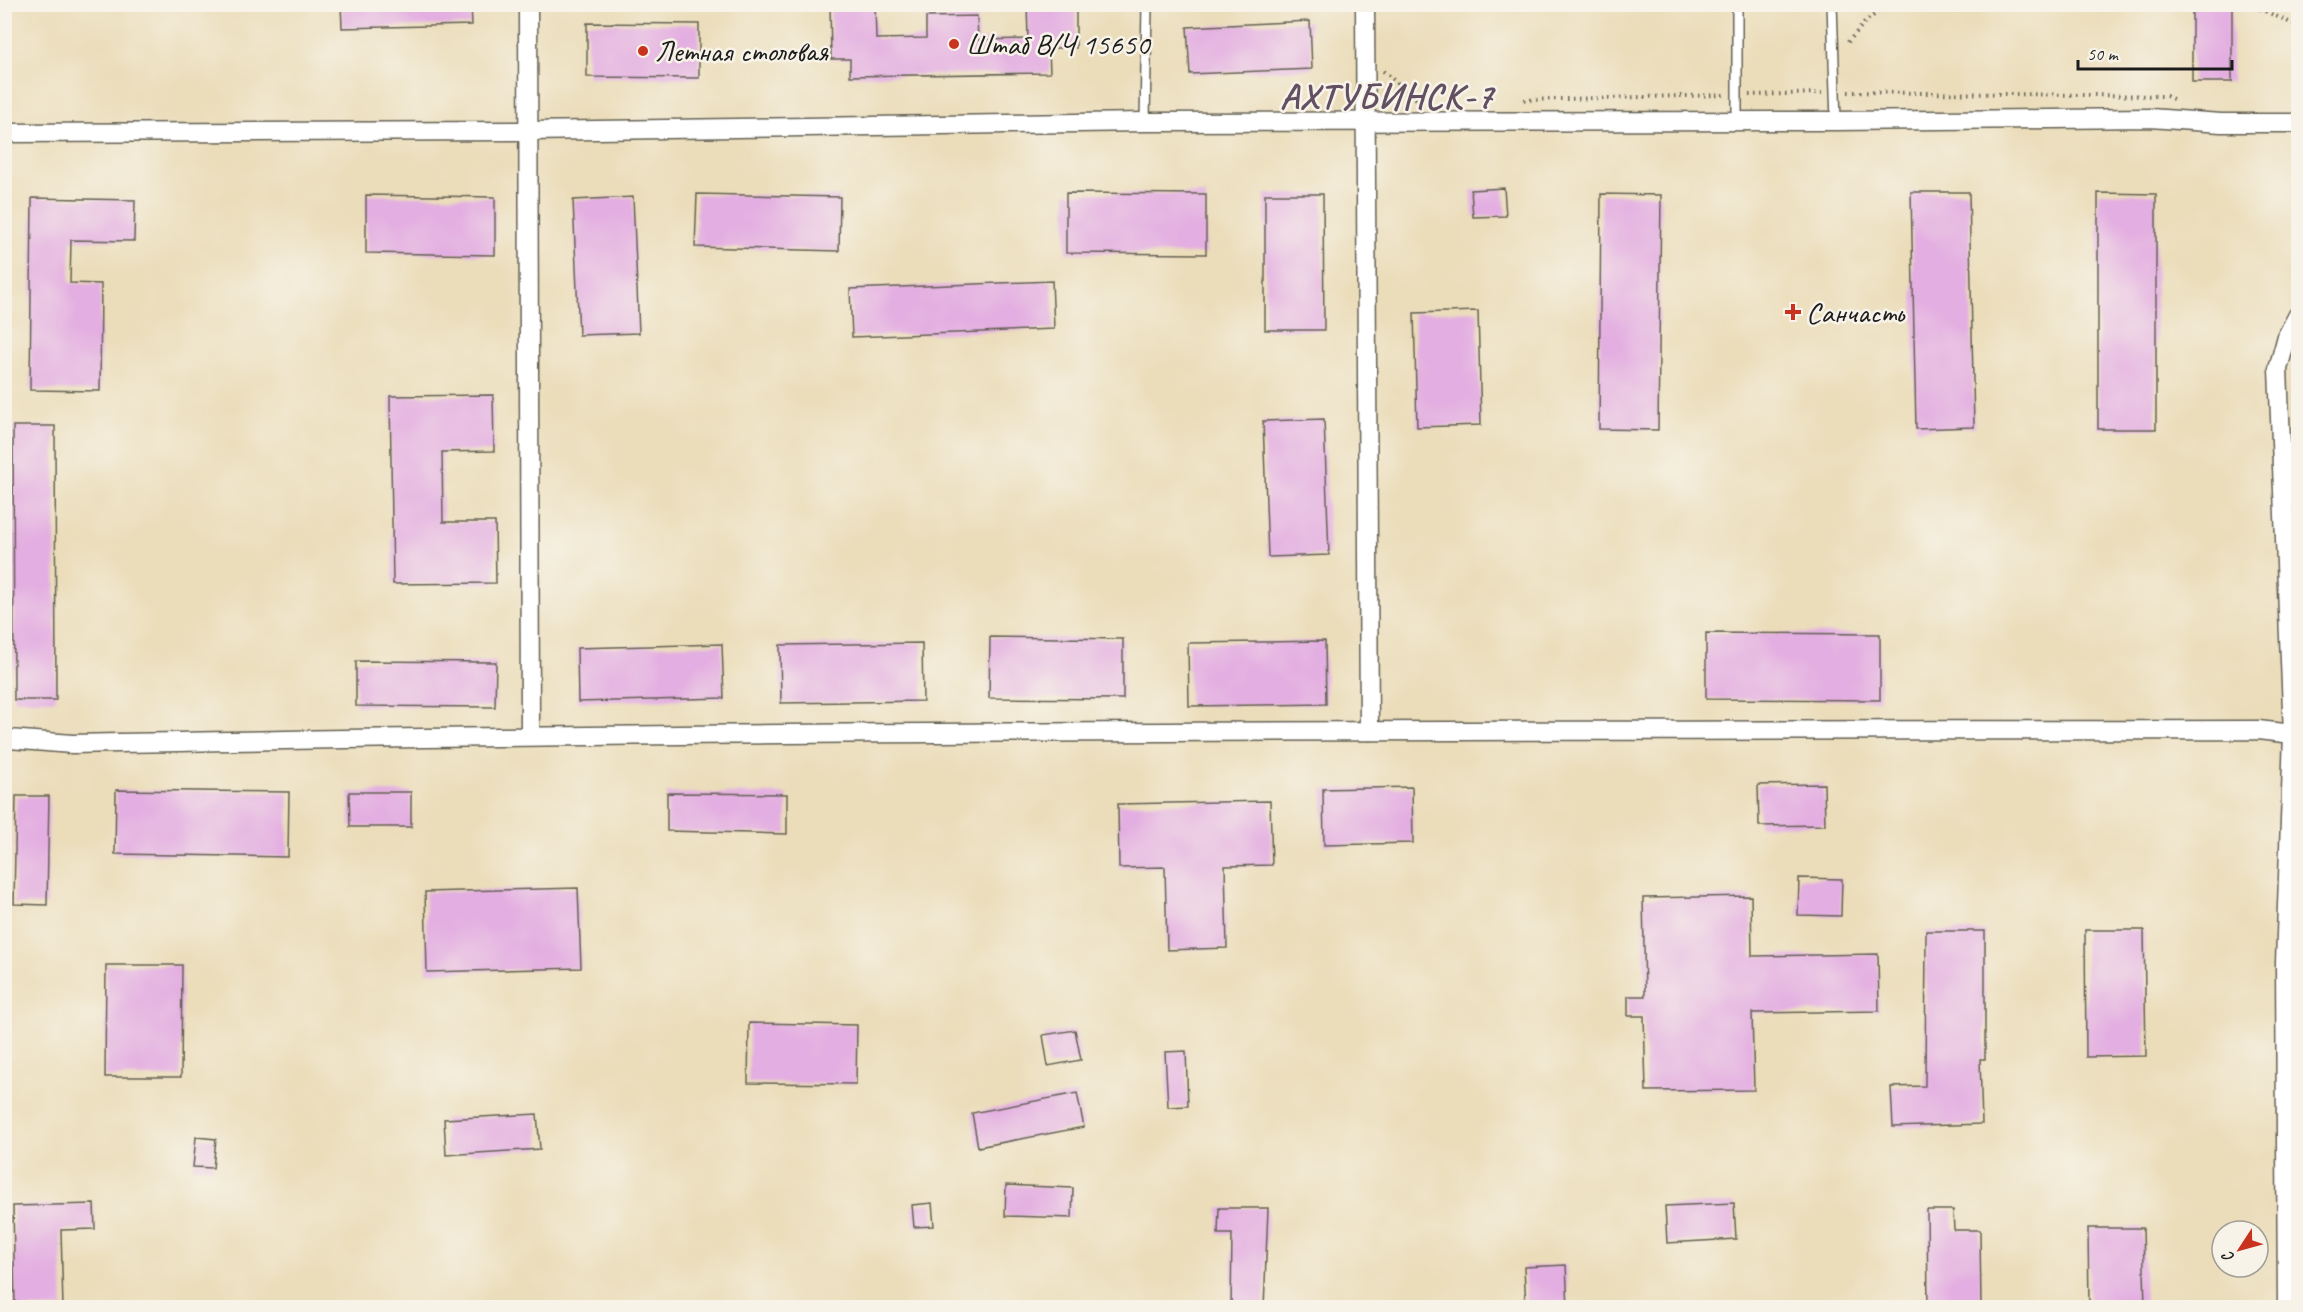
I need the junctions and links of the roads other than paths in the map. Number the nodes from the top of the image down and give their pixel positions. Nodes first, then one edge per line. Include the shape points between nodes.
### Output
1 (528, 4) edge
2 (1147, 4) edge
3 (1365, 4) edge
4 (1737, 4) edge
5 (1832, 4) edge
6 (1365, 121) junction
7 (1737, 121) junction
8 (1836, 121) junction
9 (1145, 122) junction
10 (2298, 123) edge
11 (528, 131) junction
12 (4, 133) edge
13 (2298, 316) edge
14 (1369, 731) junction
15 (2293, 734) junction
16 (4, 735) edge
17 (530, 735) junction
18 (2287, 1308) edge

1 - 11 street
2 - 9 lane
3 - 6 street
4 - 7 lane
5 - 8 lane
6 - 7 street
6 - 9 street
6 - 14 street
7 - 8 street
8 - 10 street via 2150,118
9 - 11 street
11 - 12 street
11 - 17 street
13 - 15 street via 2287,336 2278,369
14 - 15 street via 2258,730
14 - 17 street
15 - 18 street via 2285,963
16 - 17 street via 9,739 72,744

